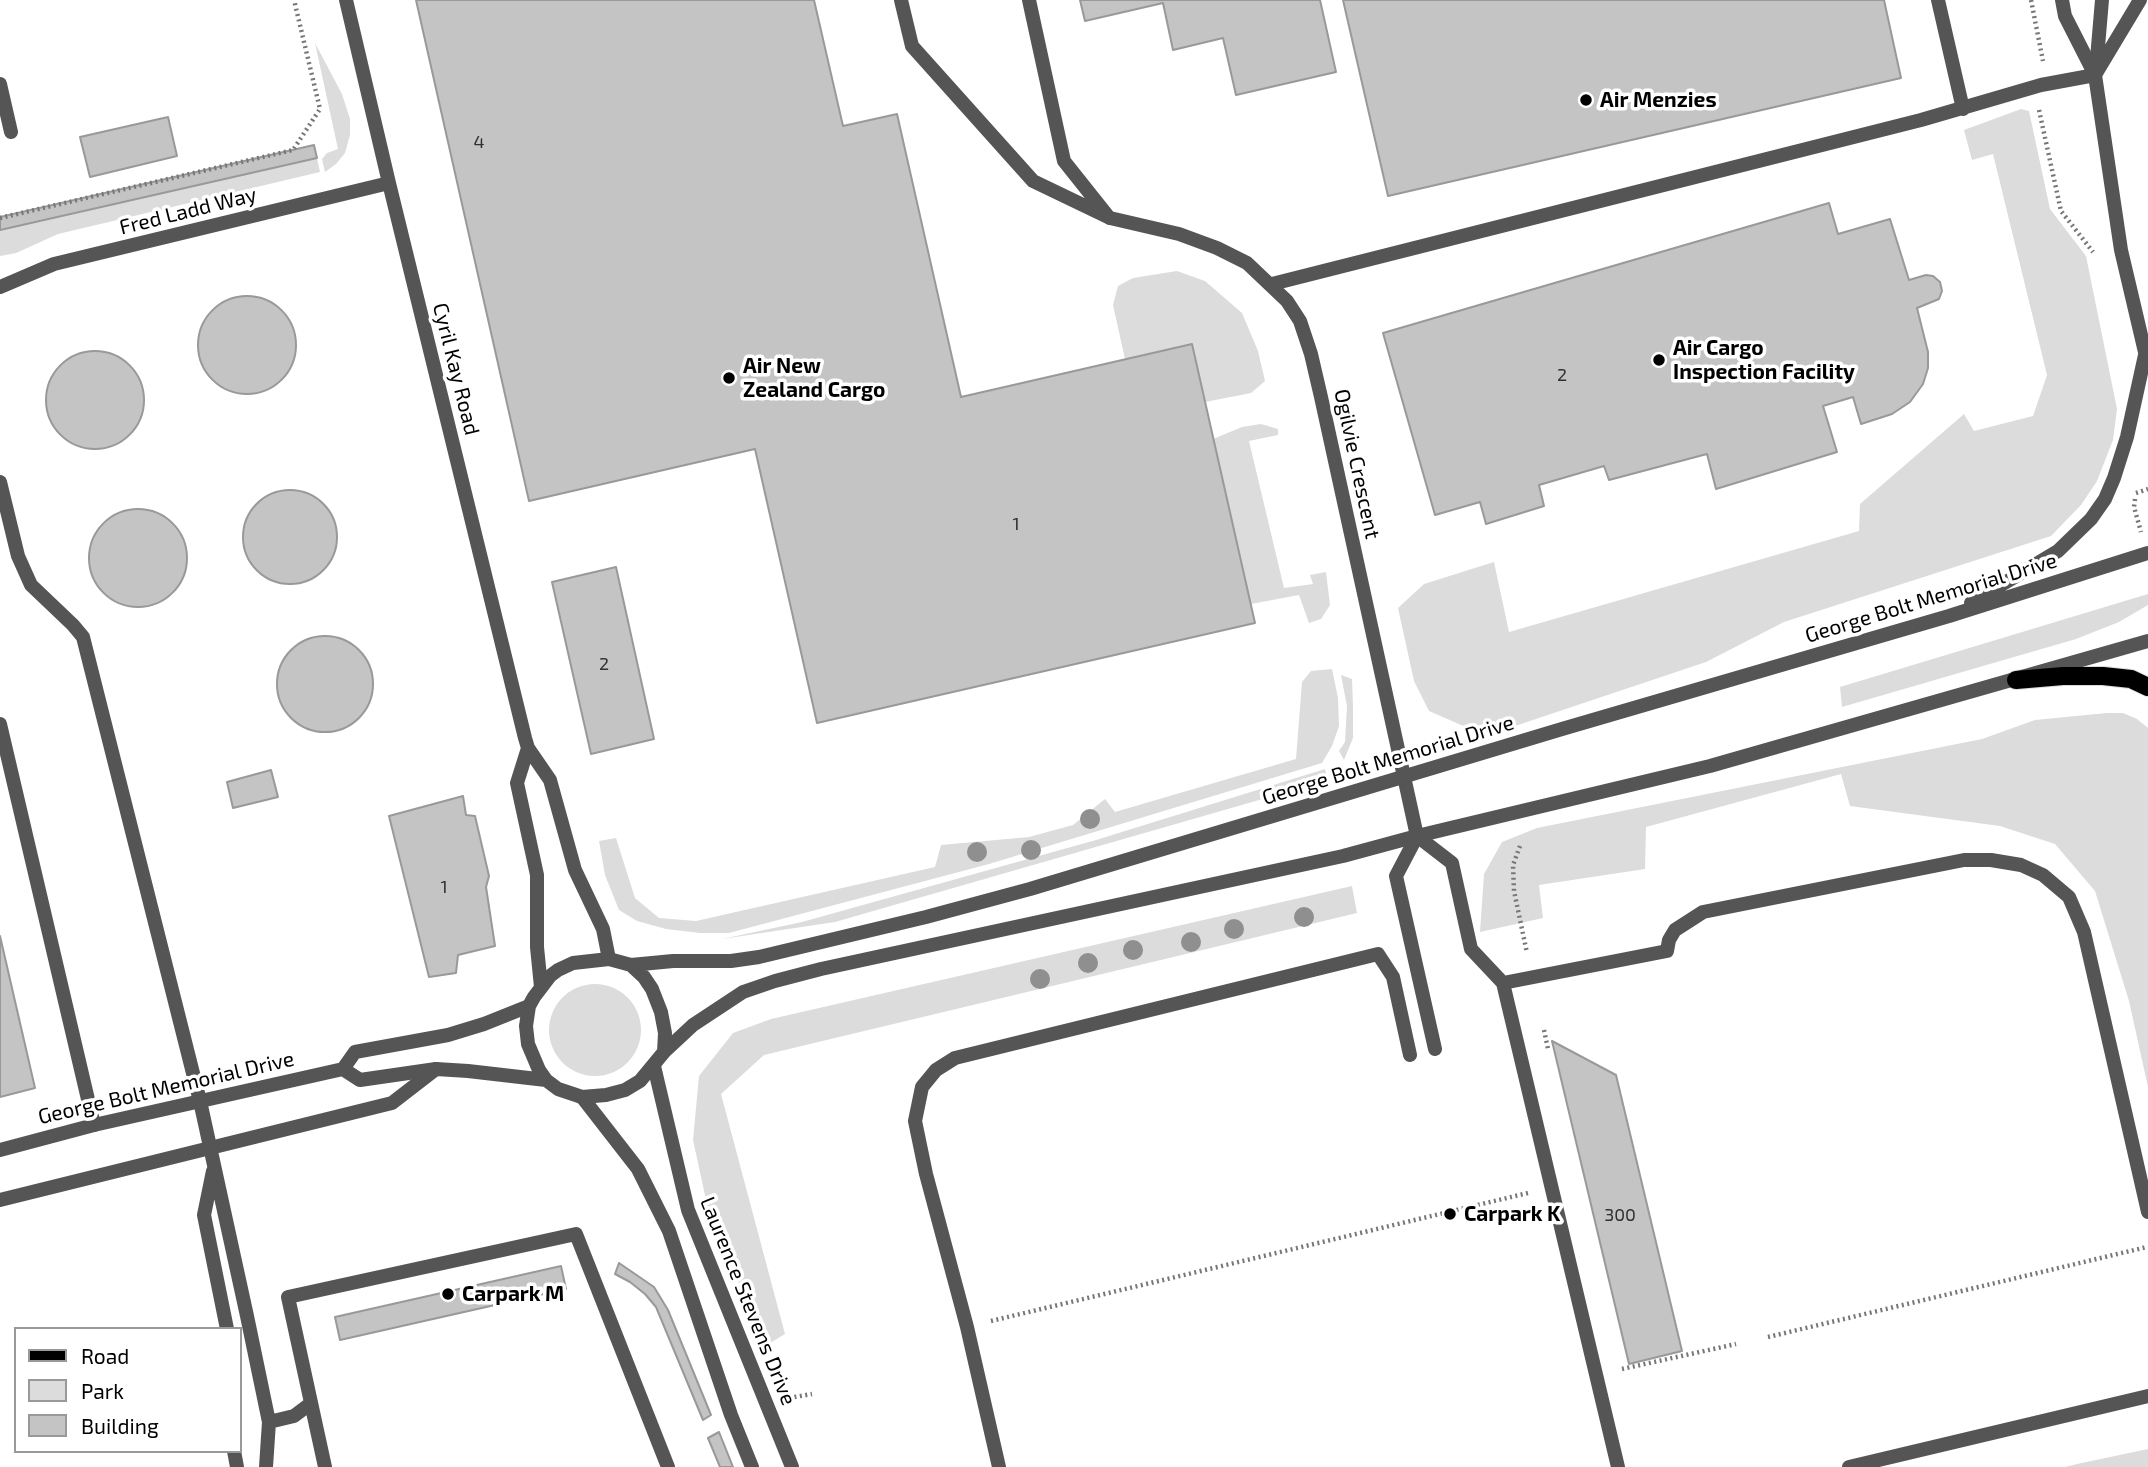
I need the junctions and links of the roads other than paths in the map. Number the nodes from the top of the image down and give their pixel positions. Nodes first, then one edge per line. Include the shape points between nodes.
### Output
1 (346, 0) edge
2 (901, 0) edge
3 (1030, 0) edge
4 (1938, 0) edge
5 (2062, 0) edge
6 (2102, 0) edge
7 (2140, 0) edge
8 (2095, 75) junction
9 (0, 84) edge
10 (1963, 109) junction
11 (11, 132) dead end
12 (389, 183) junction
13 (1110, 218) junction
14 (1272, 284) junction
15 (0, 286) edge
16 (2147, 360) edge
17 (0, 482) edge
18 (2148, 553) edge
19 (1949, 616) junction
20 (2148, 641) edge
21 (2016, 680) junction
22 (2148, 687) edge
23 (0, 724) edge
24 (528, 748) junction
25 (1403, 777) junction
26 (1417, 836) junction
27 (610, 959) junction
28 (631, 965) junction
29 (1503, 983) junction
30 (541, 987) junction
31 (529, 1006) junction
32 (1436, 1049) dead end
33 (664, 1052) junction
34 (1410, 1055) dead end
35 (654, 1066) junction
36 (343, 1069) junction
37 (436, 1069) junction
38 (546, 1080) junction
39 (582, 1097) junction
40 (200, 1101) junction
41 (94, 1125) junction
42 (210, 1147) junction
43 (0, 1150) edge
44 (214, 1166) junction
45 (0, 1200) edge
46 (2148, 1212) edge
47 (227, 1327) edge
48 (2148, 1396) edge
49 (310, 1404) junction
50 (270, 1422) junction
51 (265, 1467) edge
52 (324, 1467) edge
53 (668, 1467) edge
54 (752, 1467) edge
55 (792, 1467) edge
56 (999, 1467) edge
57 (1618, 1467) edge
58 (1849, 1467) edge

1 - 12 street, Cyril Kay Road
2 - 13 street, Ogilvie Crescent via 912,46 1033,181
3 - 13 street via 1065,161
4 - 10 street
5 - 8 street via 2065,16
6 - 8 street
7 - 8 street
8 - 10 street via 2041,85
8 - 16 street via 2121,250
9 - 11 street
10 - 14 street
12 - 15 street, Fred Ladd Way via 54,264
12 - 24 street, Cyril Kay Road
13 - 14 street, Ogilvie Crescent via 1217,248 1247,263
14 - 25 street, Ogilvie Crescent via 1300,321 1311,355
16 - 19 street via 2114,478 2091,519 2058,551
17 - 40 street via 18,556 31,585 83,637
18 - 19 street, George Bolt Memorial Drive
19 - 25 street, George Bolt Memorial Drive
20 - 21 street
21 - 22 main road via 2103,676 2131,679
21 - 26 street via 1710,766
23 - 41 street
24 - 27 street, Cyril Kay Road via 550,780 575,870 603,929
24 - 30 street via 517,783 537,875
25 - 26 street, Ogilvie Crescent
25 - 28 street, George Bolt Memorial Drive via 926,917 759,957
26 - 29 street via 1452,863 1471,949
26 - 32 street via 1395,876
26 - 33 street via 775,981 743,992 693,1025
27 - 28 street
27 - 30 street via 573,963
28 - 33 street via 644,977 661,1012
29 - 46 street via 1667,951 1675,930 1703,912 1964,860 2021,865 2043,874 2069,897 2084,932
29 - 57 street
30 - 31 street
31 - 36 street, George Bolt Memorial Drive via 448,1035 355,1052
31 - 38 street via 528,1044
33 - 35 street
34 - 56 street via 1393,977 1378,954 955,1058 936,1070 922,1087 915,1121
35 - 39 street via 625,1090
35 - 55 street, Laurence Stevens Drive via 688,1210
36 - 37 street, George Bolt Memorial Drive via 360,1080
36 - 40 street, George Bolt Memorial Drive
37 - 38 street, George Bolt Memorial Drive
37 - 42 street via 392,1103
38 - 39 street
39 - 54 street via 638,1169 664,1221
40 - 41 street, George Bolt Memorial Drive
40 - 42 street
41 - 43 street, George Bolt Memorial Drive
42 - 44 street
42 - 45 street
44 - 47 street via 205,1224
44 - 50 street
48 - 58 street
49 - 50 street via 294,1416
49 - 52 street
49 - 53 street via 288,1297 576,1234
50 - 51 street

